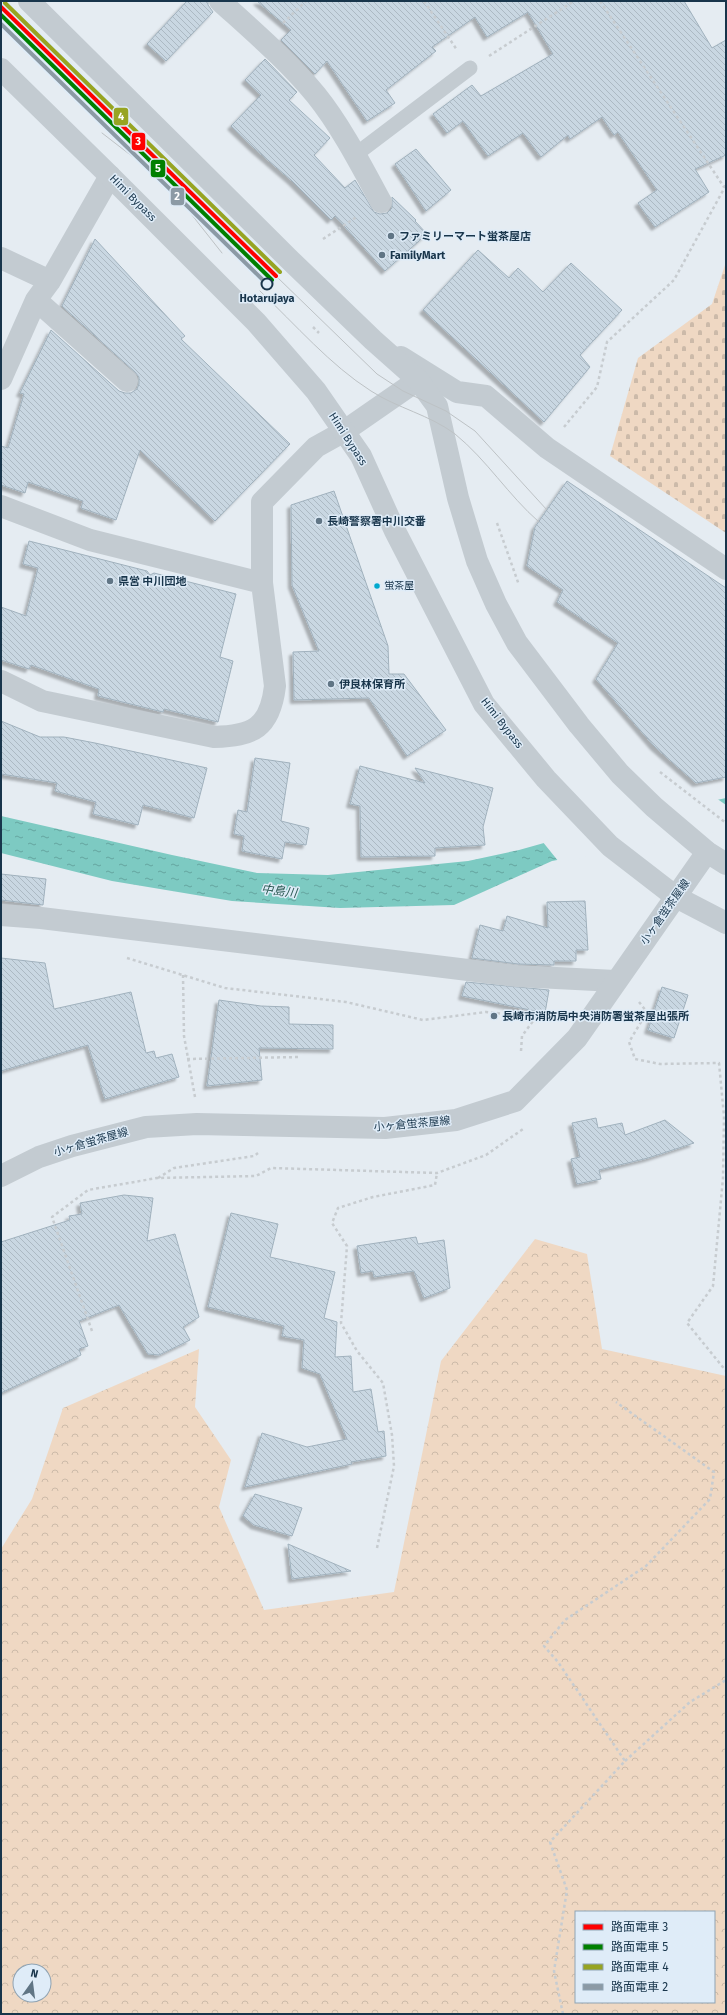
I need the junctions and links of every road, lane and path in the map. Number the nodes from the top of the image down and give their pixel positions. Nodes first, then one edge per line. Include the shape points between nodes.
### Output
1 (29, 1) edge
2 (220, 1) edge
3 (424, 1) edge
4 (574, 1) edge
5 (600, 1) edge
6 (470, 68) junction
7 (1, 69) edge
8 (355, 155) junction
9 (110, 176) junction
10 (725, 186) edge
11 (381, 202) joint
12 (323, 239) dead end
13 (1, 258) edge
14 (50, 281) junction
15 (36, 300) junction
16 (313, 327) dead end
17 (319, 333) dead end
18 (373, 340) junction
19 (1, 379) edge
20 (418, 380) junction
21 (127, 381) dead end
22 (343, 432) junction
23 (547, 448) junction
24 (1, 506) edge
25 (497, 523) dead end
26 (726, 569) edge
27 (262, 583) junction
28 (521, 590) dead end
29 (1, 681) edge
30 (657, 770) dead end
31 (726, 823) edge
32 (707, 852) junction
33 (726, 864) edge
34 (676, 897) junction
35 (1, 915) edge
36 (726, 923) edge
37 (615, 981) junction
38 (639, 1002) dead end
39 (521, 1051) dead end
40 (299, 1057) dead end
41 (187, 1059) junction
42 (195, 1097) dead end
43 (524, 1128) dead end
44 (263, 1149) dead end
45 (437, 1173) junction
46 (1, 1176) edge
47 (157, 1178) junction
48 (92, 1331) dead end
49 (726, 1371) edge
50 (616, 1402) dead end
51 (377, 1548) dead end
52 (726, 1680) edge
53 (625, 1761) junction
54 (563, 2014) edge

1 - 18 main road
2 - 8 main road via 264,41 316,96
3 - 6 path
4 - 6 path
5 - 10 path
6 - 8 lane
7 - 9 main road, Himi Bypass
8 - 11 main road
9 - 14 main road
9 - 22 main road, Himi Bypass via 256,322 316,391
10 - 23 path via 674,280 607,342 597,387
11 - 12 path
13 - 14 main road
14 - 15 main road
15 - 19 main road
15 - 21 main road
16 - 17 path
18 - 20 main road
18 - 23 main road via 457,392 486,396
20 - 22 main road
20 - 32 main road via 437,406 458,498 477,561 517,643 578,725 620,774
22 - 27 main road via 316,447 262,502
22 - 34 main road, Himi Bypass via 361,456 395,531 484,704 546,779 610,846
23 - 26 main road
24 - 27 main road via 90,540
25 - 28 path
27 - 29 main road via 275,686 273,702 256,730 238,736 214,737 42,701
30 - 31 path
32 - 33 main road
32 - 34 main road, 小ヶ倉蛍茶屋線
34 - 36 main road, Himi Bypass
34 - 37 main road, 小ヶ倉蛍茶屋線
35 - 37 main road via 517,976
37 - 46 main road, 小ヶ倉蛍茶屋線 via 577,1038 515,1101 456,1120 385,1128 197,1124 146,1127 39,1157
38 - 49 path via 647,1012 629,1042 635,1059 660,1064 719,1063 724,1116 723,1178 713,1286 687,1323
39 - 41 path via 522,1036 536,1017 486,1012 423,1020 346,1002 225,988 184,975 184,1036
40 - 41 path
41 - 42 path
43 - 45 path via 486,1155
44 - 47 path via 254,1156 174,1168
45 - 47 path via 271,1168 256,1176
45 - 51 path via 435,1185 373,1197 338,1208 332,1223 347,1246 341,1323 357,1351 383,1383 392,1435 394,1466
47 - 48 path via 88,1190 52,1217
50 - 53 path via 714,1472 710,1499 646,1566 565,1620 544,1646 558,1662
52 - 53 path via 690,1702
53 - 54 path via 550,1842 567,1890 554,1971

